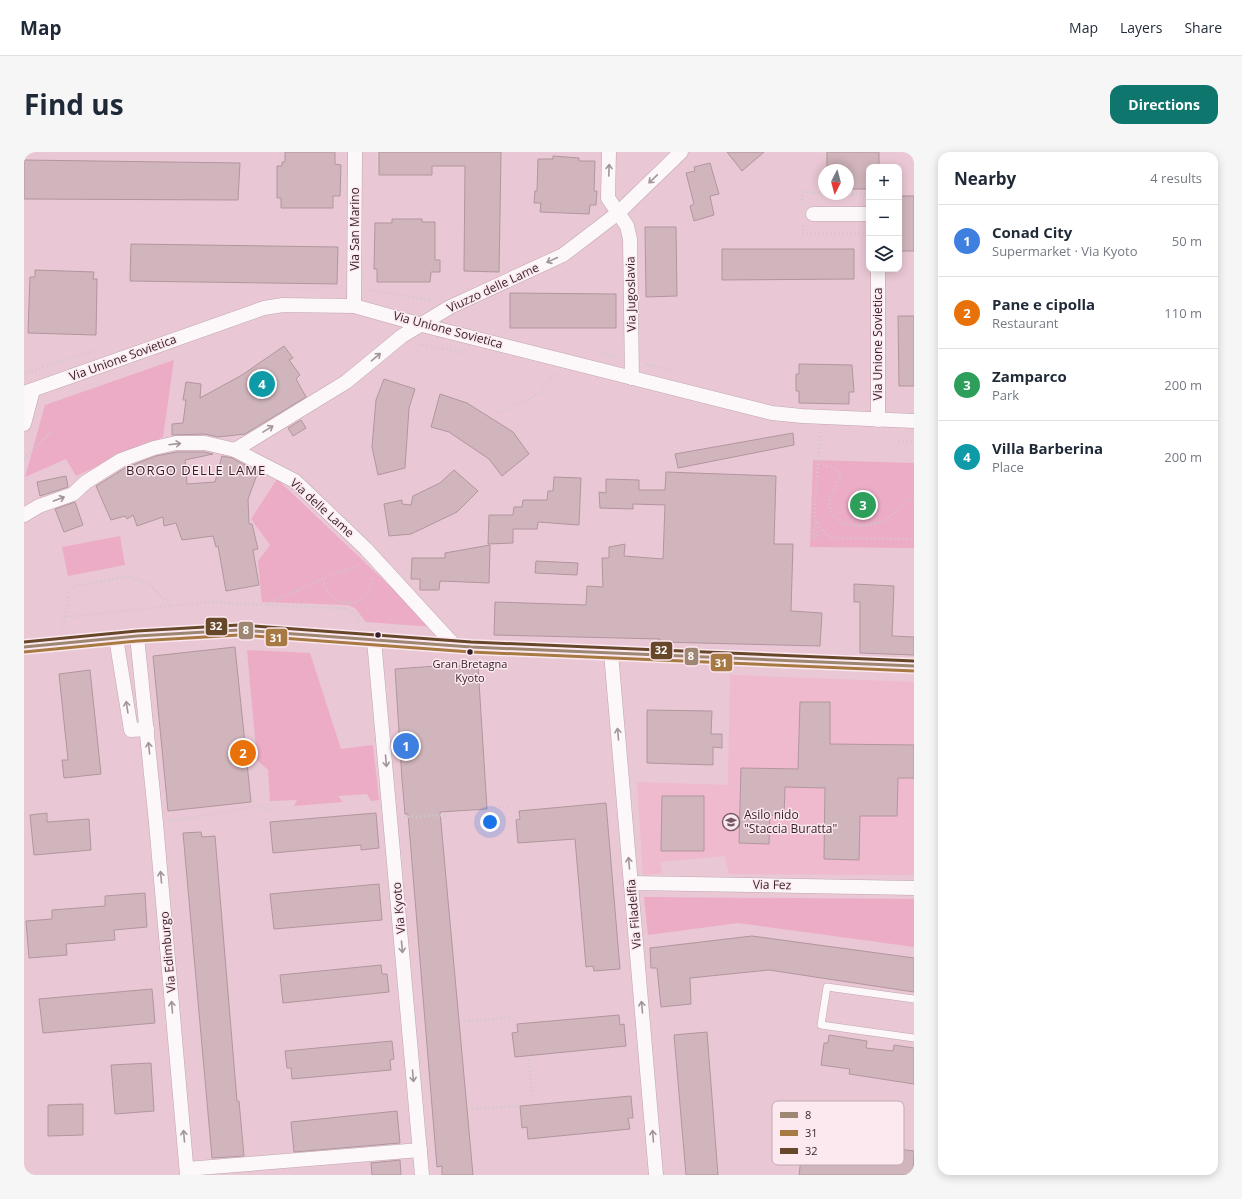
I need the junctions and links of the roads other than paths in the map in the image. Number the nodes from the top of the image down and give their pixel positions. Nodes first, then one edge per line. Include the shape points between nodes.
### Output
1 (355, 152) edge
2 (609, 152) edge
3 (681, 152) edge
4 (618, 213) junction
5 (806, 213) road end
6 (866, 214) edge
7 (873, 272) edge
8 (354, 306) junction
9 (422, 325) junction
10 (632, 378) junction
11 (28, 391) edge
12 (878, 420) junction
13 (914, 421) edge
14 (24, 424) edge
15 (235, 450) junction
16 (24, 515) edge
17 (137, 636) junction
18 (116, 638) junction
19 (374, 640) junction
20 (455, 646) junction
21 (24, 647) edge
22 (611, 653) junction
23 (914, 666) edge
24 (146, 729) junction
25 (631, 883) junction
26 (914, 888) edge
27 (914, 999) edge
28 (914, 1038) edge
29 (420, 1150) junction
30 (187, 1172) edge
31 (422, 1175) edge
32 (656, 1175) edge

1 - 8 street, Via San Marino
4 -> 2 street, Via Jugoslavia via 608,198
3 -> 4 street, Viuzzo delle Lame
4 -> 9 street, Viuzzo delle Lame via 563,255 450,307
4 - 10 street, Via Jugoslavia via 627,226 630,239
5 - 6 street
7 - 12 street, Via Unione Sovietica
8 - 9 street, Via Unione Sovietica
8 - 11 street, Via Unione Sovietica via 283,305 264,308
9 - 10 street, Via Unione Sovietica
15 -> 9 street, Viuzzo delle Lame via 346,382 402,336
10 - 12 street, Via Unione Sovietica via 772,413
11 - 14 street
12 - 13 street, Via Unione Sovietica
16 -> 15 street, Via delle Lame via 39,506 73,494 86,482 121,460 154,448 183,443 205,443
15 - 20 street, Via delle Lame via 295,482
17 - 18 street
17 - 19 street via 239,630
17 - 24 street, Via Edimburgo
18 - 21 street
24 -> 18 street via 131,730
19 - 20 street
19 -> 29 street, Via Kyoto
20 - 22 street
22 - 23 street
25 -> 22 street, Via Filadelfia
30 -> 24 street, Via Edimburgo
25 - 26 street, Via Fez
32 -> 25 street, Via Filadelfia
27 - 28 lane via 827,987 821,1025
29 - 30 street
29 - 31 street, Via Kyoto

